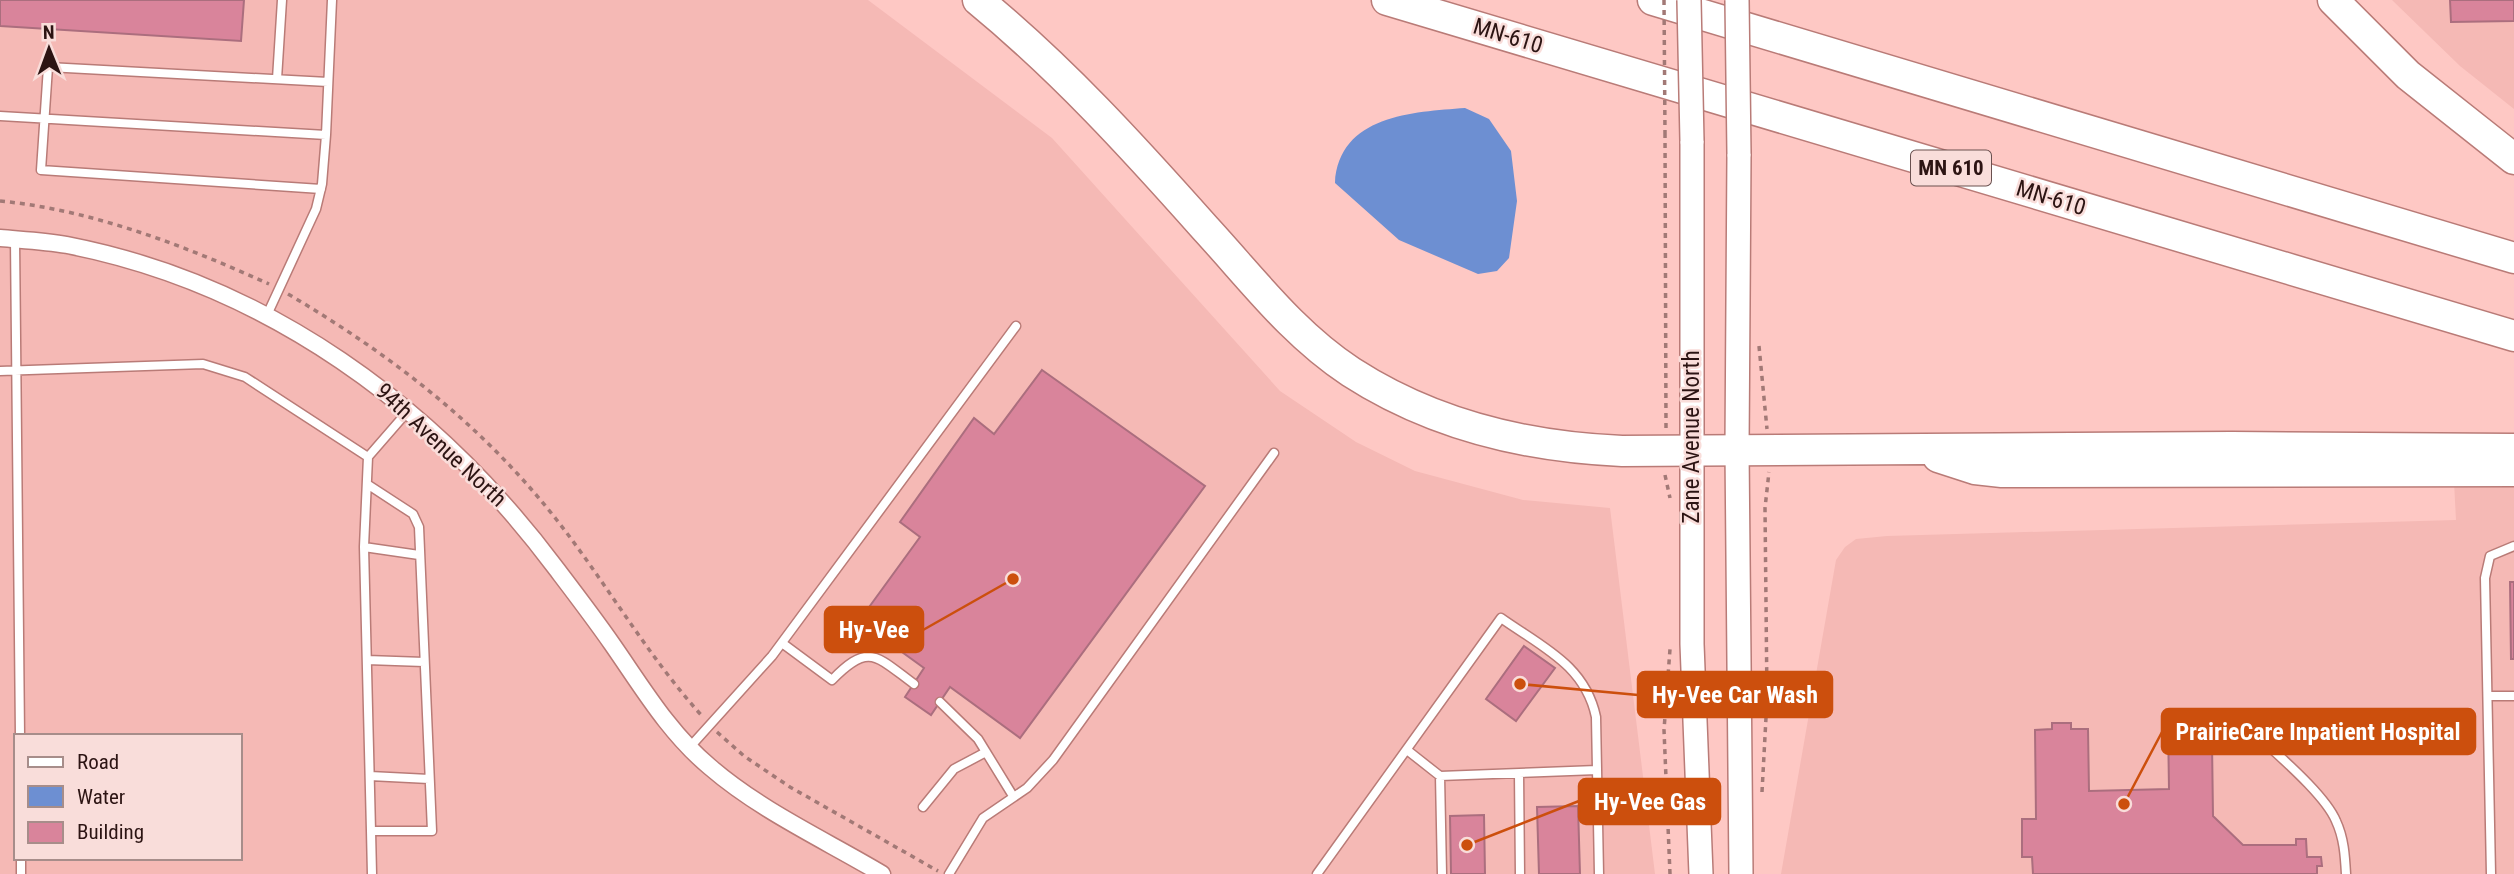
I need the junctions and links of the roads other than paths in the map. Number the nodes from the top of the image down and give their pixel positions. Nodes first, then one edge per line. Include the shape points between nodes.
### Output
1 (282, 0) edge
2 (332, 0) edge
3 (978, 0) edge
4 (1387, 0) edge
5 (1653, 0) edge
6 (1689, 0) edge
7 (1737, 0) edge
8 (2333, 0) edge
9 (277, 79) junction
10 (328, 82) junction
11 (0, 116) edge
12 (44, 117) junction
13 (326, 135) junction
14 (2514, 159) edge
15 (321, 189) junction
16 (8, 239) edge
17 (2514, 258) edge
18 (267, 315) junction
19 (1016, 326) dead end
20 (2514, 336) edge
21 (0, 371) edge
22 (17, 371) junction
23 (408, 411) junction
24 (1915, 448) junction
25 (1737, 449) junction
26 (2514, 449) edge
27 (1690, 450) junction
28 (1274, 453) dead end
29 (368, 457) junction
30 (2514, 471) edge
31 (367, 484) junction
32 (364, 547) junction
33 (2514, 547) edge
34 (419, 555) junction
35 (782, 643) junction
36 (1693, 652) junction
37 (367, 660) junction
38 (424, 662) junction
39 (914, 684) dead end
40 (2488, 696) junction
41 (2514, 696) edge
42 (940, 702) dead end
43 (2244, 723) dead end
44 (20, 734) edge
45 (689, 748) junction
46 (1407, 750) junction
47 (986, 752) junction
48 (1597, 770) junction
49 (1518, 774) junction
50 (370, 776) junction
51 (1440, 776) junction
52 (429, 779) junction
53 (1013, 796) junction
54 (923, 807) dead end
55 (371, 831) junction
56 (372, 874) edge
57 (882, 874) edge
58 (949, 874) edge
59 (1317, 874) edge
60 (1442, 874) edge
61 (1520, 874) edge
62 (1600, 874) edge
63 (1701, 874) edge
64 (1716, 874) edge
65 (1741, 874) edge
66 (2346, 874) edge
67 (2491, 874) edge

1 - 9 lane
2 - 10 lane
3 - 27 highway via 1089,101 1295,329 1352,372 1438,417 1502,436 1595,449
4 - 20 highway, MN-610 / MN 610
5 - 17 highway
6 - 27 main road, Zane Avenue North, bridge
7 - 25 main road, Zane Avenue North, bridge
8 - 14 highway via 2408,75
9 - 10 lane
9 - 12 lane via 48,67
10 - 13 lane
11 - 12 lane
12 - 13 lane
12 - 15 lane via 41,170
13 - 15 lane
15 - 18 lane
16 - 18 street, 94th Avenue North via 66,245 123,260 197,283
16 - 22 lane
18 - 23 street, 94th Avenue North via 379,385
19 - 35 lane
21 - 22 lane
22 - 29 lane via 203,364 246,377
22 - 44 lane
23 - 29 lane
23 - 45 street, 94th Avenue North via 493,489
24 - 25 highway
24 - 26 highway
24 - 30 highway via 1953,463 2003,472
25 - 27 highway
25 - 65 main road, Zane Avenue North
27 - 36 main road, Zane Avenue North
28 - 53 lane via 1053,760
29 - 31 lane
31 - 32 lane
31 - 34 lane via 413,514 419,527
32 - 34 lane
32 - 37 lane
33 - 40 lane via 2490,555 2485,578
34 - 38 lane
35 - 39 lane via 832,680 859,656 869,656
35 - 45 lane
36 - 63 main road, Zane Avenue North
36 - 64 main road
37 - 38 lane
37 - 50 lane
38 - 52 lane
40 - 41 lane
40 - 67 lane
42 - 47 lane via 963,721
43 - 66 lane via 2325,803 2335,819
45 - 57 street, 94th Avenue North via 757,802
46 - 48 lane via 1501,618 1583,680 1596,717
46 - 51 lane
46 - 59 lane
47 - 53 lane
47 - 54 lane via 954,769
48 - 49 lane
48 - 62 lane
49 - 51 lane
49 - 61 lane
50 - 52 lane
50 - 55 lane
51 - 60 lane
52 - 55 lane via 432,831
53 - 58 lane via 983,818
55 - 56 lane

